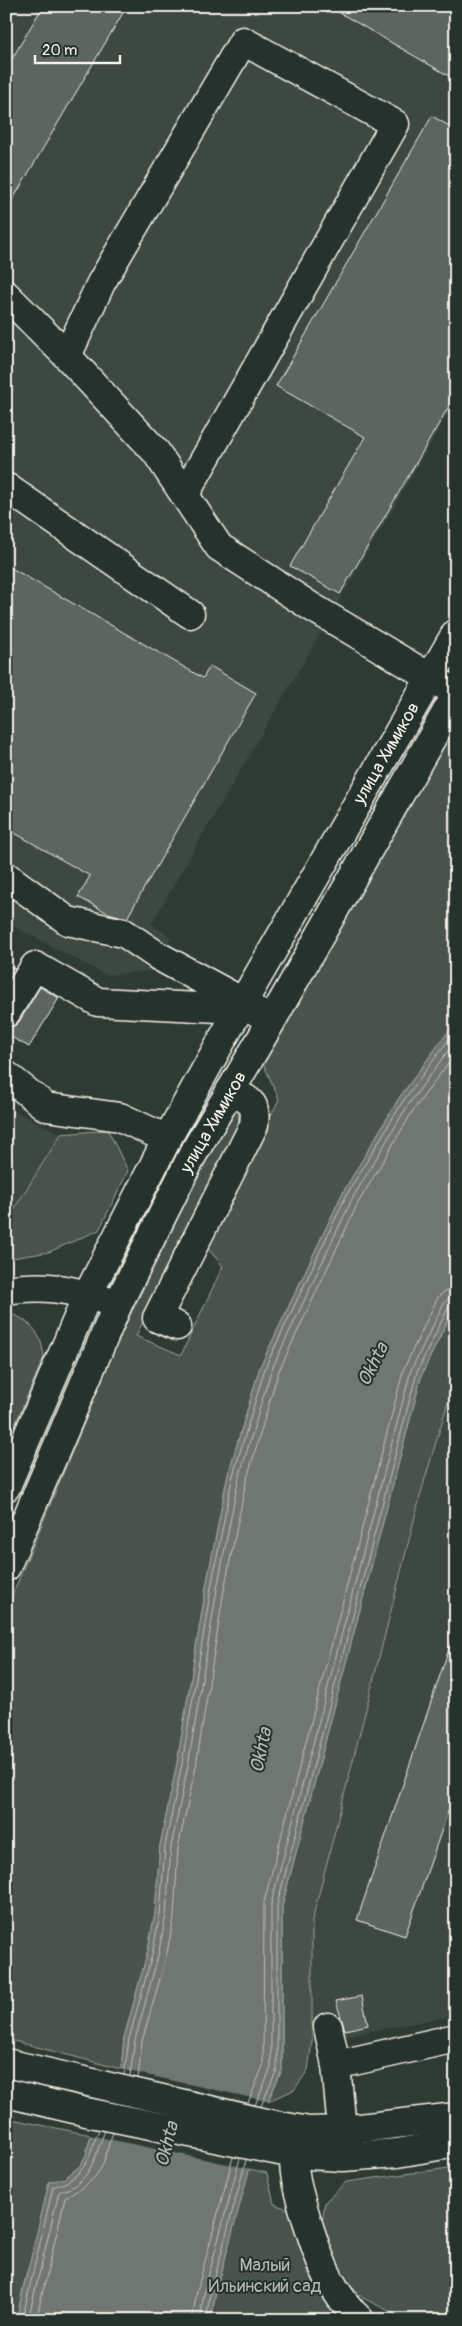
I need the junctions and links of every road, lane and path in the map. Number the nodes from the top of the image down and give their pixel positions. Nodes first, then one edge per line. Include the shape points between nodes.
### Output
1 (6, 295) edge
2 (67, 356) junction
3 (6, 488) edge
4 (185, 494) junction
5 (190, 614) dead end
6 (456, 633) edge
7 (430, 677) junction
8 (456, 694) edge
9 (6, 876) edge
10 (240, 1005) junction
11 (6, 1012) edge
12 (271, 1022) junction
13 (6, 1075) edge
14 (230, 1091) junction
15 (167, 1139) junction
16 (6, 1290) edge
17 (88, 1294) junction
18 (118, 1304) junction
19 (177, 1326) dead end
20 (6, 1487) edge
21 (6, 1567) edge
22 (328, 2027) dead end
23 (456, 2038) edge
24 (6, 2064) edge
25 (336, 2065) junction
26 (6, 2093) edge
27 (456, 2117) edge
28 (342, 2130) junction
29 (280, 2143) junction
30 (456, 2143) edge
31 (360, 2320) edge

1 - 2 street
2 - 4 street via 156,452
2 - 4 street via 101,283 243,41 395,124
3 - 5 street
4 - 7 street via 219,547
6 - 7 street, улица Химиков
7 - 8 street
7 - 10 street, улица Химиков
8 - 12 street, улица Химиков
9 - 10 street via 68,921 124,933
10 - 11 street via 98,1002 35,966
10 - 12 street
10 - 15 street, улица Химиков
12 - 14 street, улица Химиков
13 - 15 street via 46,1107 120,1117
14 - 18 street, улица Химиков via 193,1154
14 - 19 street via 250,1101 256,1111 254,1125 157,1318
15 - 17 street, улица Химиков
16 - 17 street via 63,1288
17 - 18 street
17 - 20 street, улица Химиков
18 - 21 street, улица Химиков
22 - 25 street
23 - 25 street
24 - 29 street via 92,2084
25 - 28 street
26 - 29 street via 86,2112
27 - 28 street
28 - 29 street via 309,2130
29 - 30 street via 343,2157 397,2153
29 - 31 street via 293,2170 325,2274

